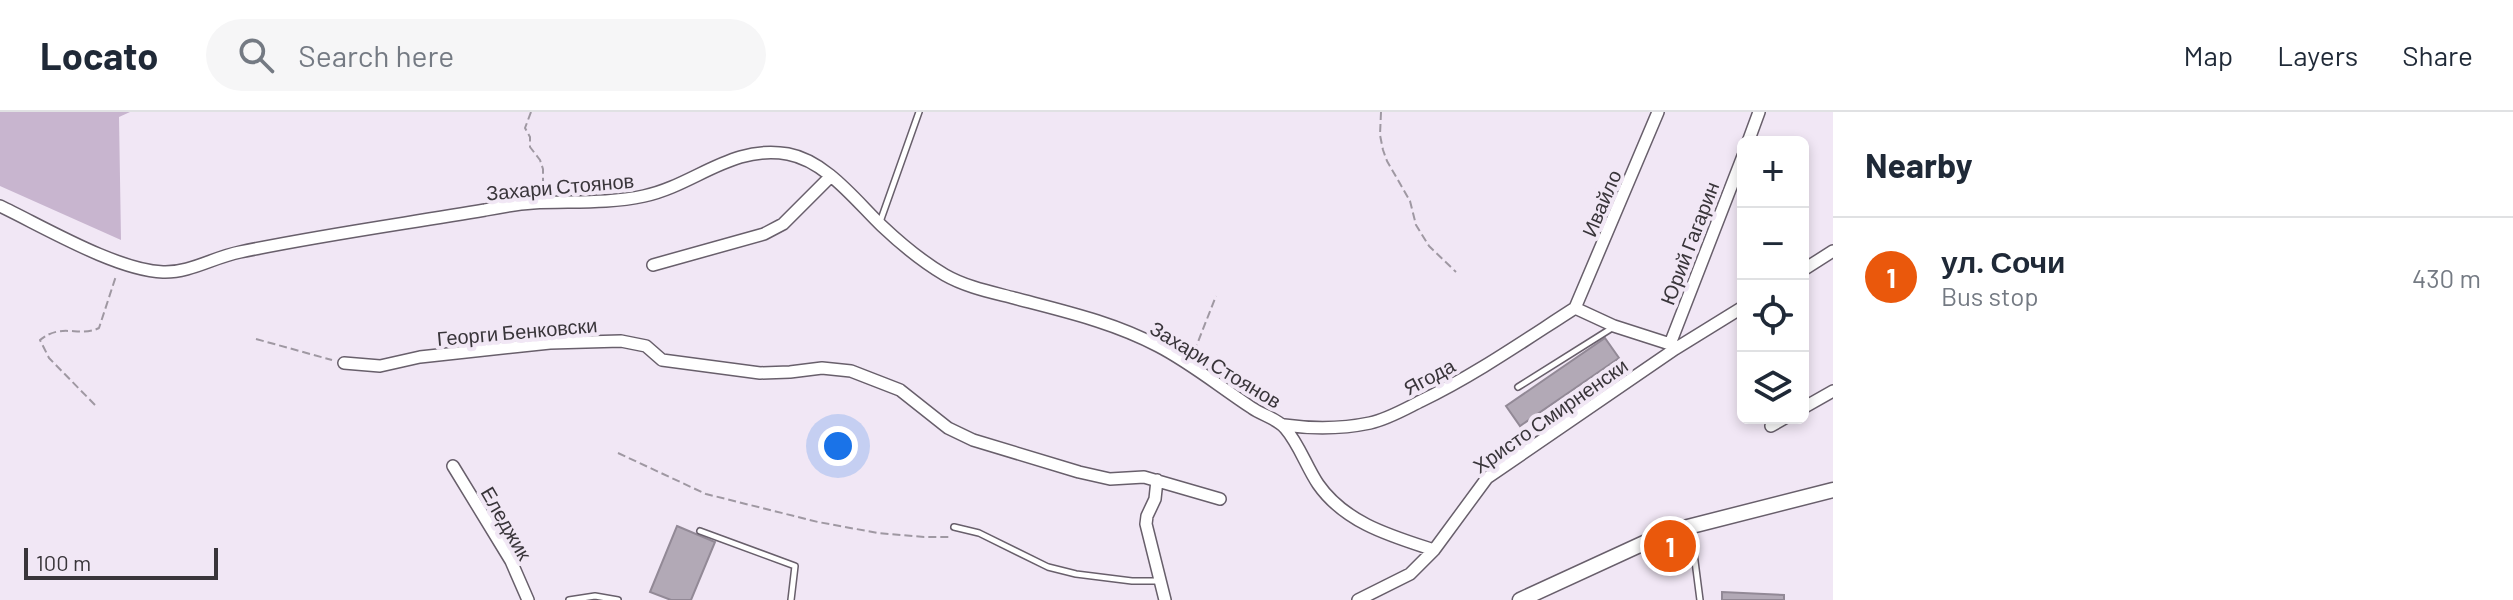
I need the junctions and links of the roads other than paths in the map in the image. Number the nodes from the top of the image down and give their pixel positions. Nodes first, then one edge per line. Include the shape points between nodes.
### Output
1 (919, 112) edge
2 (1658, 112) edge
3 (1759, 112) edge
4 (1750, 136) edge
5 (1737, 172) edge
6 (830, 177) junction
7 (0, 206) edge
8 (879, 223) junction
9 (1833, 251) edge
10 (653, 265) dead end
11 (1809, 266) edge
12 (1575, 308) junction
13 (1737, 310) edge
14 (1614, 326) junction
15 (1673, 347) junction
16 (344, 363) road end
17 (1518, 387) dead end
18 (1833, 391) edge
19 (1809, 405) edge
20 (1774, 424) edge
21 (1284, 425) junction
22 (1771, 426) dead end
23 (453, 466) dead end
24 (1157, 480) junction
25 (1833, 490) edge
26 (1220, 499) dead end
27 (1691, 524) junction
28 (954, 527) dead end
29 (700, 531) dead end
30 (1434, 550) junction
31 (1160, 581) junction
32 (528, 600) edge
33 (569, 600) edge
34 (618, 600) edge
35 (791, 600) edge
36 (1165, 600) edge
37 (1358, 600) edge
38 (1520, 600) edge
39 (1700, 600) edge

1 - 8 lane
2 - 12 street, Ивайло
3 - 4 street
5 - 15 street, Юрий Гагарин
6 - 7 street, Захари Стоянов via 792,155 736,156 643,197 489,209 236,253 178,271 120,263
6 - 8 street, Захари Стоянов
6 - 10 street via 783,224 764,234
8 - 21 street, Захари Стоянов via 947,276 1105,322 1157,345
9 - 11 street
12 - 14 street
12 - 21 street, Ягода via 1457,383 1391,416 1342,427
13 - 15 street, Христо Смирненски
14 - 15 street
14 - 17 lane
15 - 30 street, Христо Смирненски via 1487,478
16 - 24 street, Георги Бенковски via 380,366 550,343 621,341 646,346 662,360 760,373 851,371 900,390 948,428 973,440 1110,479
18 - 19 street
20 - 22 street
21 - 30 street, Захари Стоянов via 1319,486 1337,505 1381,533
23 - 32 street, Еледжик via 511,561
24 - 26 street, Георги Бенковски
24 - 31 street via 1146,524
25 - 27 street
27 - 38 street
27 - 39 lane
28 - 31 lane via 1048,567
29 - 35 lane via 795,566
30 - 37 street, Христо Смирненски via 1410,574
31 - 36 street
33 - 34 lane

